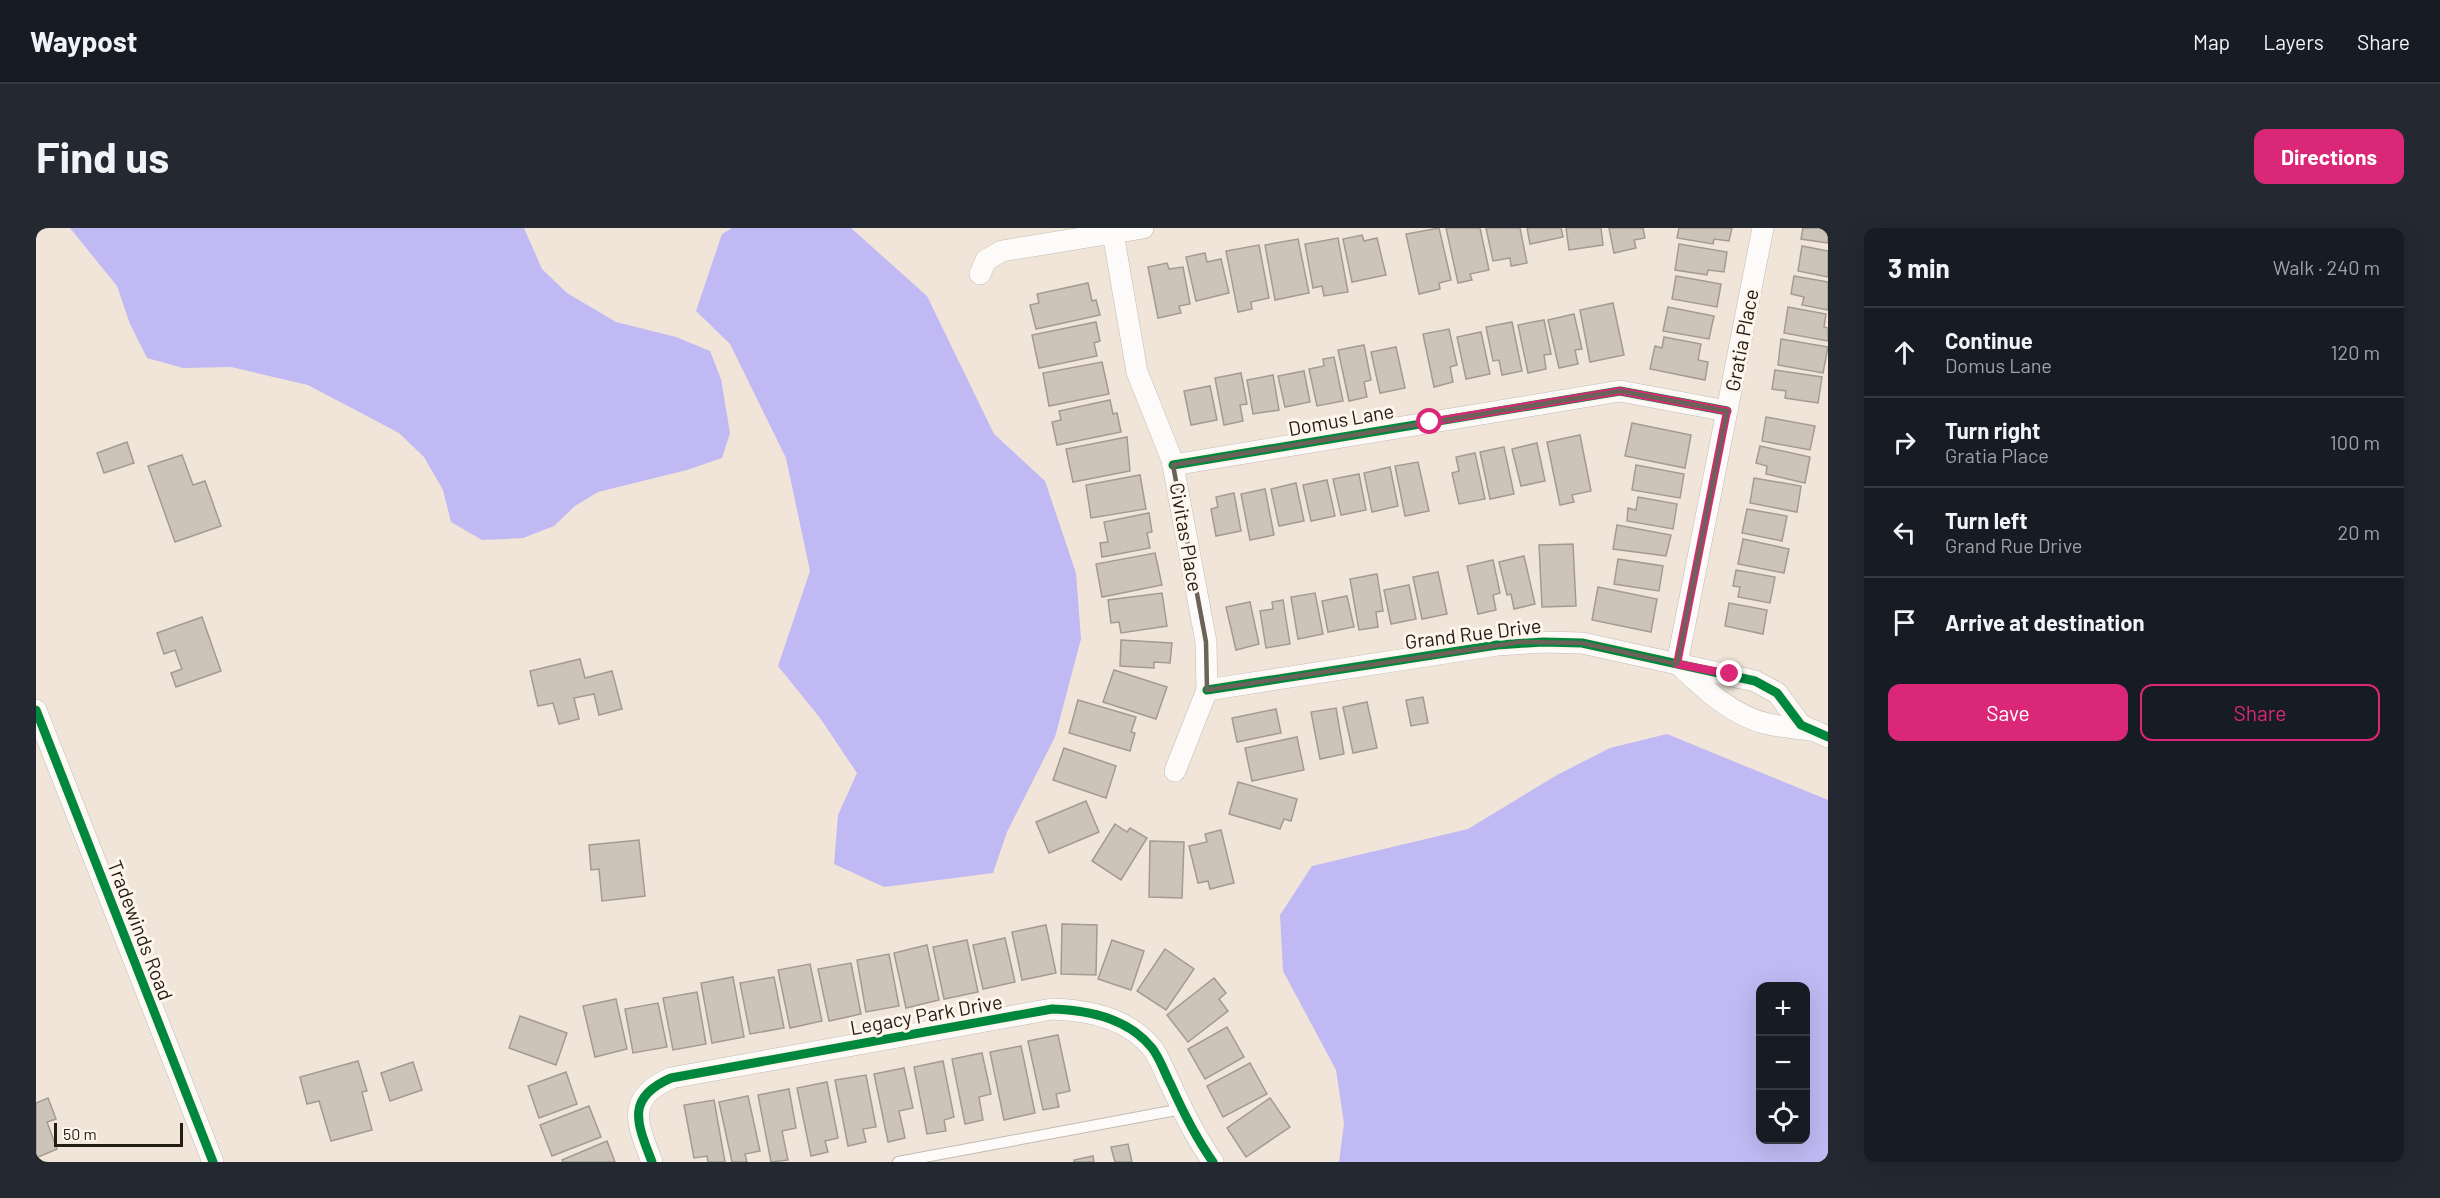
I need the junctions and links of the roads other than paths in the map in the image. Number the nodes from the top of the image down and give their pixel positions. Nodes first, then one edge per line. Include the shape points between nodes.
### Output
1 (1143, 228) edge
2 (1763, 228) edge
3 (1113, 233) junction
4 (980, 274) dead end
5 (1727, 411) junction
6 (1173, 465) junction
7 (1677, 664) junction
8 (1207, 690) junction
9 (36, 710) edge
10 (1819, 734) edge
11 (42, 740) edge
12 (1175, 771) dead end
13 (1182, 1109) junction
14 (213, 1162) edge
15 (652, 1162) edge
16 (898, 1162) edge
17 (1213, 1162) edge

1 - 3 street
2 - 5 street, Gratia Place
3 - 4 street via 1002,251 986,260
3 - 6 street, Civitas Place via 1137,372
5 - 6 street, Domus Lane via 1620,391
5 - 7 street, Gratia Place
6 - 8 street, Civitas Place via 1206,642
7 - 8 street, Grand Rue Drive via 1582,643 1520,642
7 - 10 street, Grand Rue Drive via 1717,699 1752,718
7 - 10 street, Grand Rue Drive via 1735,675 1769,687 1801,725
8 - 12 street, Civitas Place
9 - 11 street, Tradewinds Road
11 - 14 street, Tradewinds Road
13 - 15 street, Legacy Park Drive via 1153,1048 1131,1030 1108,1017 1081,1010 1052,1009 671,1078 642,1097 637,1112
13 - 16 lane
13 - 17 street, Legacy Park Drive

